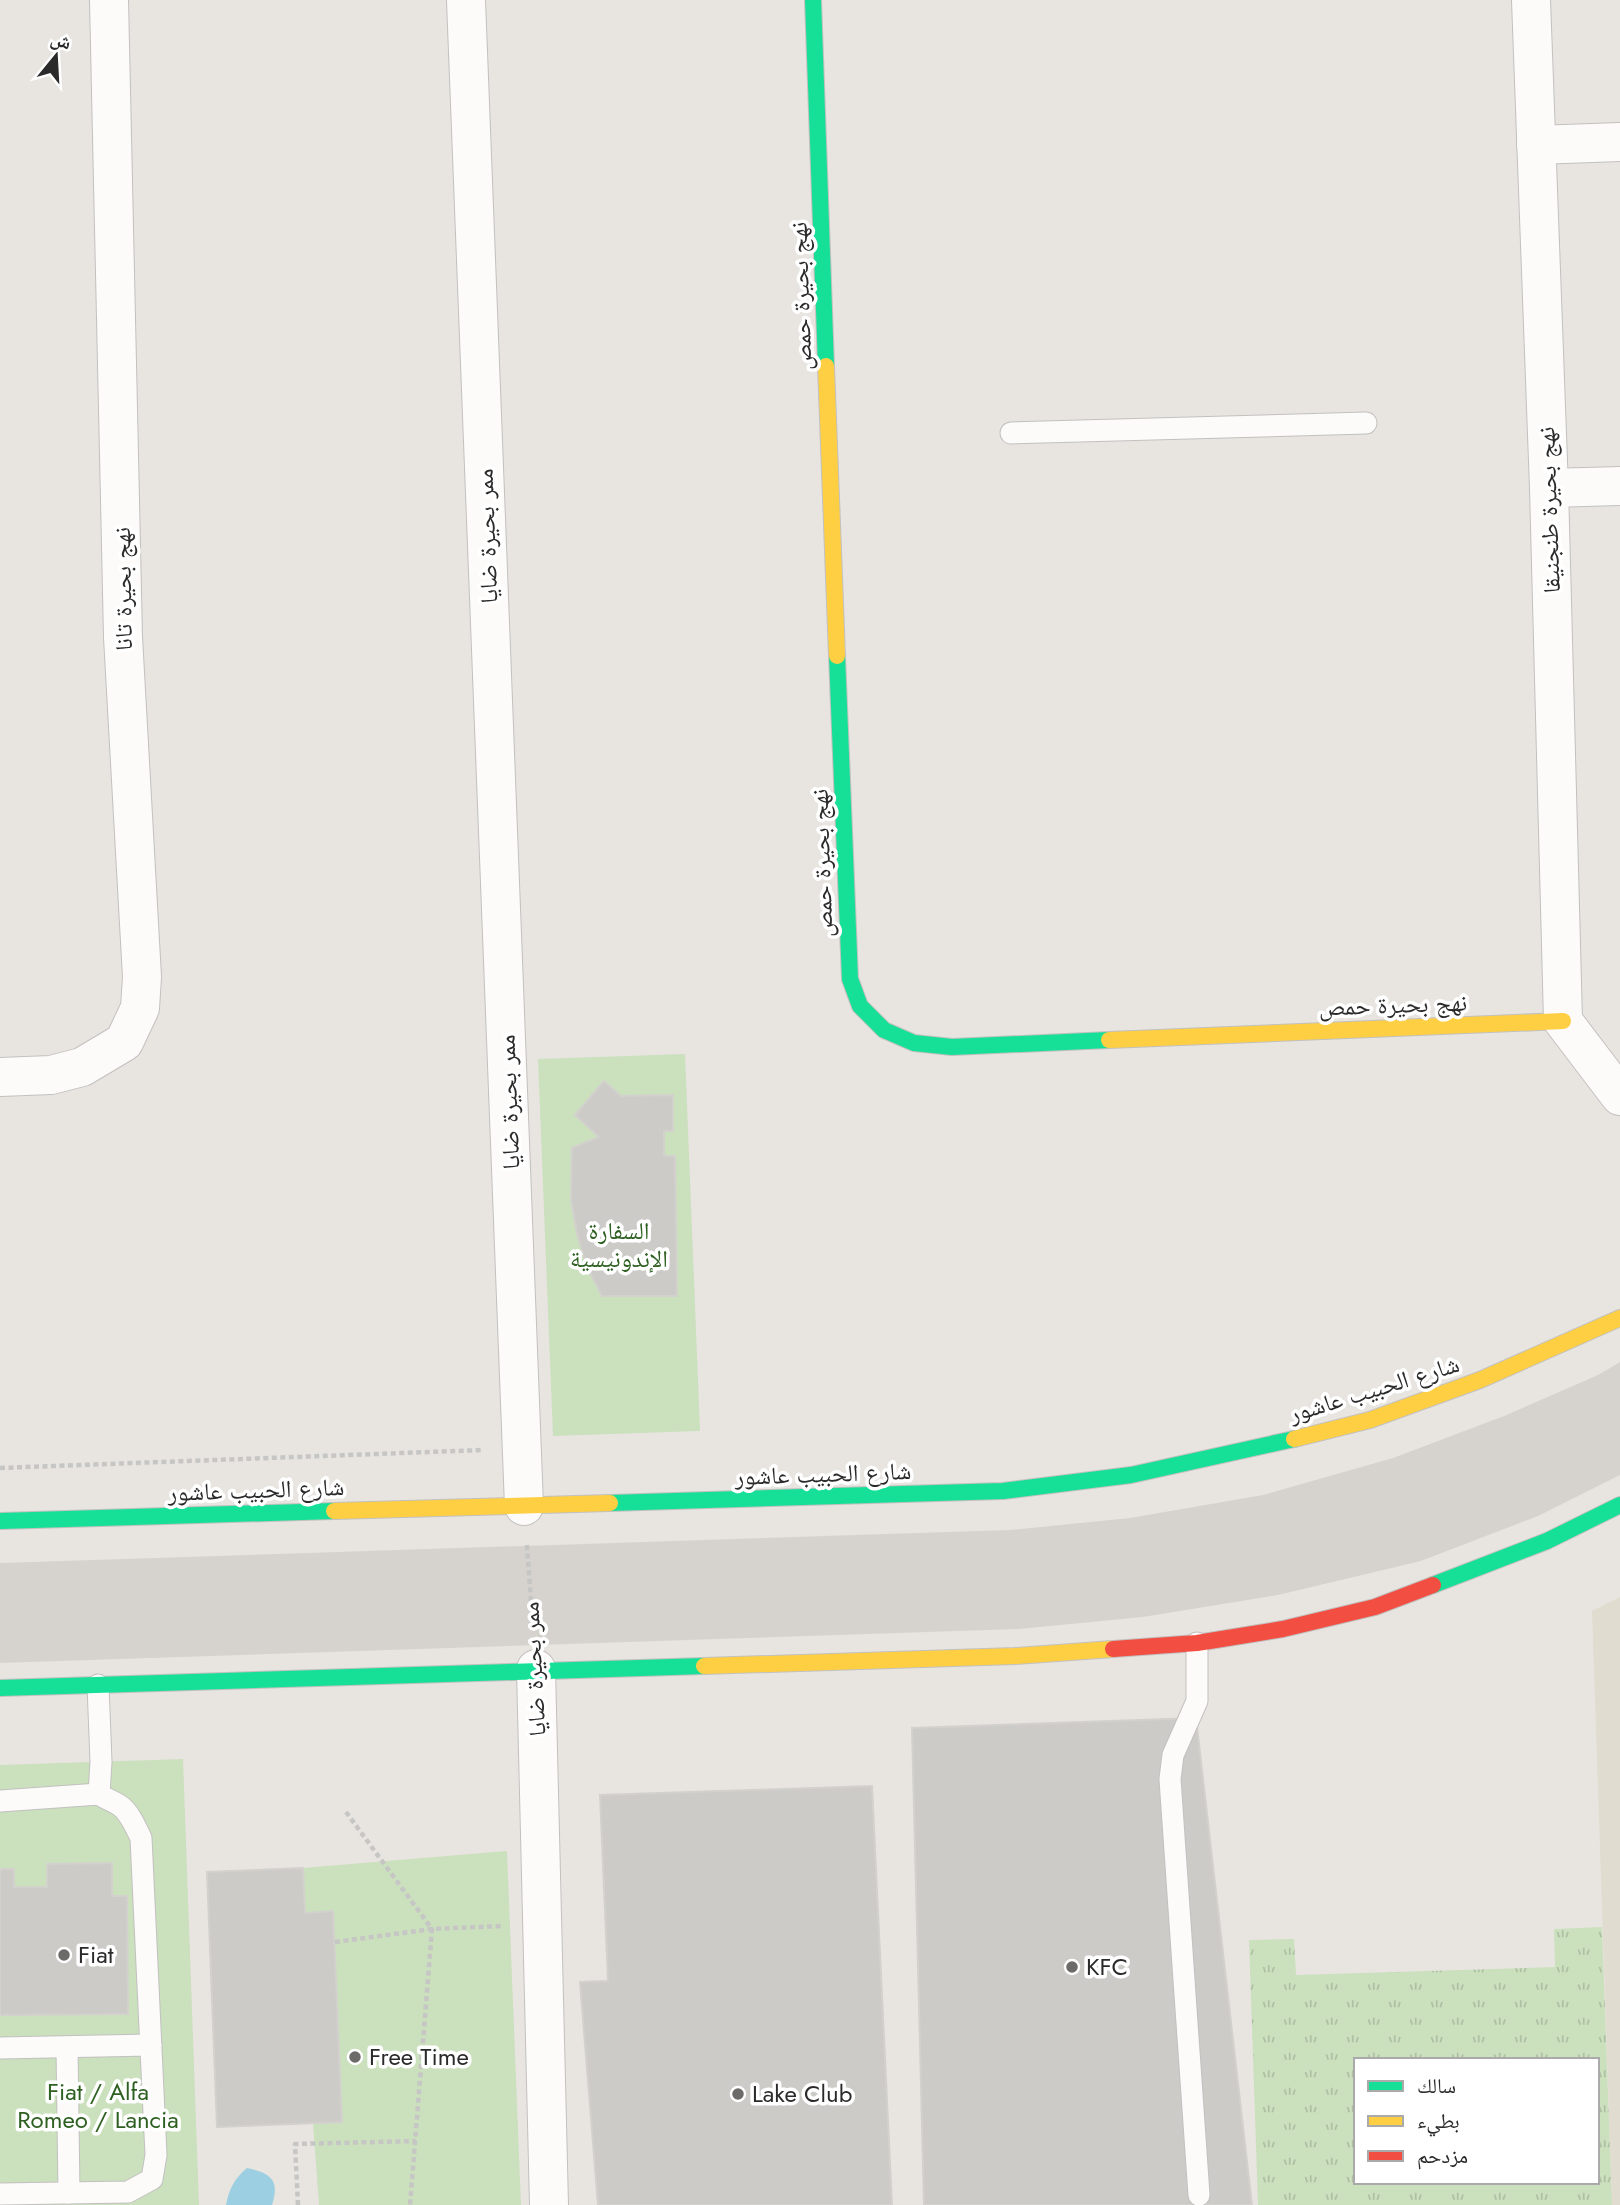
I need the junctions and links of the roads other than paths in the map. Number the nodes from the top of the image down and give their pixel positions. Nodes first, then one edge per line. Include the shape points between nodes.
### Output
1 (109, 0) edge
2 (466, 0) edge
3 (813, 0) edge
4 (1531, 0) edge
5 (1620, 142) edge
6 (1536, 145) junction
7 (1366, 423) dead end
8 (1011, 433) dead end
9 (1620, 486) edge
10 (1549, 488) junction
11 (1563, 1021) junction
12 (0, 1077) edge
13 (1620, 1096) edge
14 (1620, 1318) edge
15 (1620, 1505) edge
16 (524, 1506) junction
17 (0, 1521) edge
18 (1197, 1643) junction
19 (536, 1670) junction
20 (98, 1685) junction
21 (0, 1688) edge
22 (99, 1794) junction
23 (0, 1801) edge
24 (151, 2045) junction
25 (67, 2047) junction
26 (0, 2048) edge
27 (69, 2193) junction
28 (0, 2194) edge
29 (1199, 2195) dead end
30 (549, 2205) edge

1 - 12 street, نهج بحيرة تانا via 123,637 140,1009 124,1042 82,1068
2 - 16 street, ممر بحيرة ضايا
3 - 11 main road, نهج بحيرة حمص via 847,932 850,979 860,1006 884,1030 914,1043 951,1047
4 - 6 street, نهج بحيرة طنجنيقا
5 - 6 street
6 - 10 street, نهج بحيرة طنجنيقا
7 - 8 lane
9 - 10 street
10 - 11 street, نهج بحيرة طنجنيقا
11 - 13 street
14 - 16 main road, شارع الحبيب عاشور via 1480,1380 1370,1419 1130,1475 1003,1491
15 - 18 main road via 1547,1541 1375,1607
16 - 17 main road, شارع الحبيب عاشور
18 - 19 main road via 1015,1656
18 - 29 lane via 1197,1702 1173,1755 1170,1779
19 - 20 main road
19 - 30 street, ممر بحيرة ضايا
20 - 21 main road
20 - 22 lane
22 - 23 lane
22 - 24 lane via 120,1805 141,1838
24 - 25 lane
24 - 27 lane via 156,2155 152,2179 128,2192
25 - 26 lane
25 - 27 lane
27 - 28 lane

